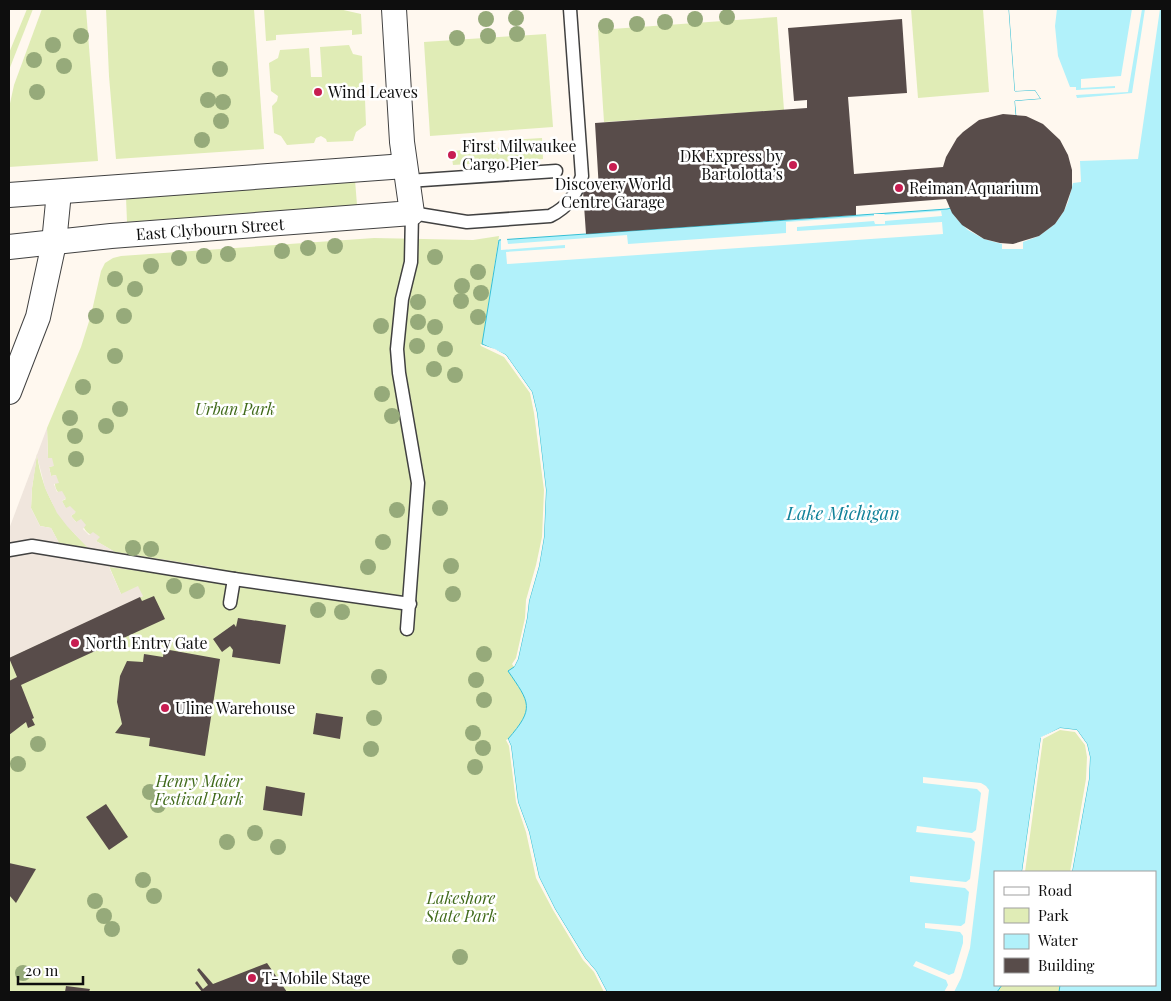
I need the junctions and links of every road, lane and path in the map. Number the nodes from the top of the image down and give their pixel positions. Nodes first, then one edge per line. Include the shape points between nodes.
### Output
1 (394, 9) edge
2 (570, 9) edge
3 (556, 171) dead end
4 (406, 173) junction
5 (59, 192) junction
6 (9, 195) edge
7 (412, 213) junction
8 (54, 243) junction
9 (9, 247) edge
10 (9, 392) edge
11 (9, 550) edge
12 (234, 579) junction
13 (230, 603) dead end
14 (410, 604) junction
15 (407, 629) dead end

1 - 4 street
2 - 7 lane via 582,176 568,204 550,216 467,222
3 - 4 lane
4 - 5 street
4 - 7 street
5 - 6 street
5 - 8 street
7 - 8 street, East Clybourn Street
7 - 14 lane via 411,262 402,299 397,349 418,483
8 - 9 street, East Clybourn Street
8 - 10 street via 38,317
11 - 12 lane via 32,546
12 - 13 lane
12 - 14 lane
14 - 15 lane

